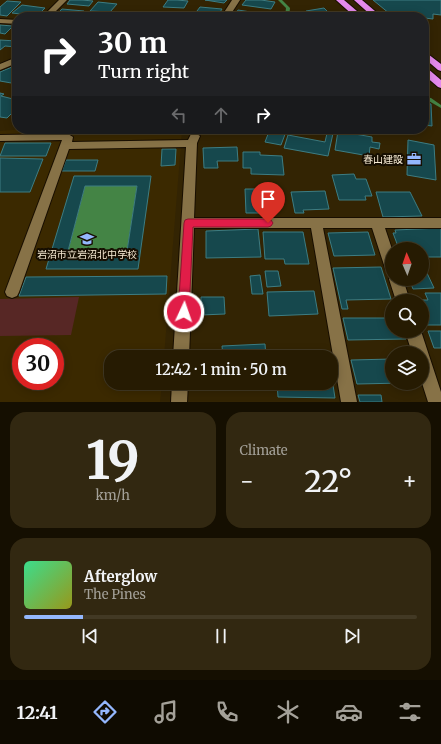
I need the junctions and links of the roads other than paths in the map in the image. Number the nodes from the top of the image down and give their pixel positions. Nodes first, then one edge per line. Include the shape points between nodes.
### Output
1 (63, 0) edge
2 (236, 0) edge
3 (340, 0) edge
4 (358, 0) edge
5 (51, 12) edge
6 (228, 12) edge
7 (354, 12) edge
8 (372, 12) edge
9 (0, 21) edge
10 (12, 22) edge
11 (429, 58) edge
12 (12, 64) edge
13 (0, 67) edge
14 (441, 68) edge
15 (429, 76) edge
16 (441, 85) edge
17 (0, 138) edge
18 (65, 146) junction
19 (188, 223) junction
20 (316, 223) junction
21 (377, 223) junction
22 (441, 223) edge
23 (385, 247) edge
24 (12, 292) dead end
25 (181, 350) edge
26 (429, 380) edge
27 (179, 390) edge
28 (178, 402) edge
29 (349, 402) edge
30 (436, 402) edge

1 - 5 street
2 - 6 street
3 - 7 highway
4 - 8 highway
9 - 10 street
11 - 14 highway
12 - 13 street
15 - 16 highway
17 - 18 street via 68,137
18 - 19 street via 194,139
18 - 24 street
19 - 20 street
19 - 25 street
20 - 21 street
20 - 29 street
21 - 22 street
21 - 23 street
26 - 30 street
27 - 28 street

